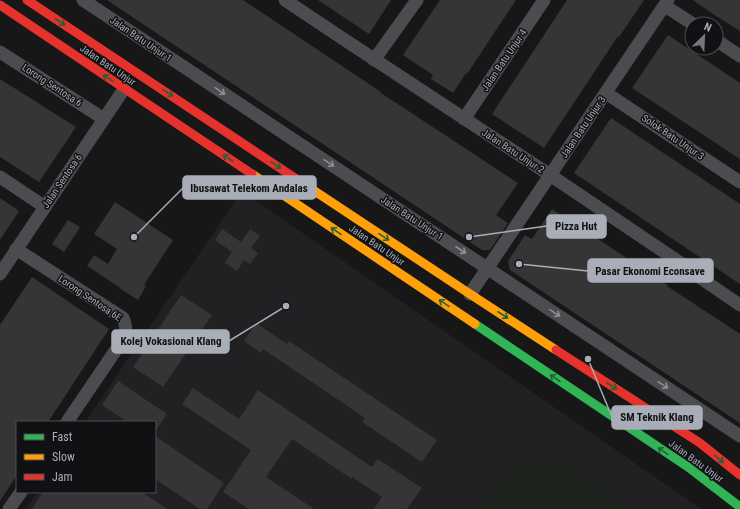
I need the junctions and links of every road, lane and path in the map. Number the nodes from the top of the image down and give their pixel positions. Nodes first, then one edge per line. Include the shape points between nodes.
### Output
1 (27, 0) edge
2 (83, 0) edge
3 (285, 0) edge
4 (417, 0) edge
5 (544, 0) edge
6 (667, 3) edge
7 (0, 5) edge
8 (684, 17) edge
9 (724, 45) edge
10 (0, 52) edge
11 (740, 56) edge
12 (374, 60) junction
13 (124, 89) junction
14 (606, 93) junction
15 (104, 119) junction
16 (464, 119) junction
17 (550, 175) junction
18 (0, 177) edge
19 (740, 182) edge
20 (45, 207) junction
21 (16, 249) junction
22 (487, 268) junction
23 (0, 274) edge
24 (469, 303) junction
25 (740, 304) edge
26 (476, 325) junction
27 (67, 421) edge
28 (740, 436) edge
29 (740, 475) edge
30 (19, 493) edge
31 (740, 507) edge
32 (9, 509) edge

1 -> 24 main road, Jalan Batu Unjur
2 -> 22 street, Jalan Batu Unjur 1
3 - 12 street, Jalan Batu Unjur 2
4 - 12 street
5 - 16 street, Jalan Batu Unjur 4
6 - 8 street
6 - 14 street, Jalan Batu Unjur 3
13 -> 7 main road, Jalan Batu Unjur
9 - 11 street
10 - 15 street, Lorong Sentosa 6
12 - 16 street, Jalan Batu Unjur 2
13 - 15 street, Jalan Sentosa 6
26 -> 13 main road, Jalan Batu Unjur
14 - 17 street, Jalan Batu Unjur 3
14 - 19 street, Solok Batu Unjur 3
15 - 20 street, Jalan Sentosa 6
16 - 17 street, Jalan Batu Unjur 2
17 - 22 street, Jalan Batu Unjur 3
17 - 25 street, Jalan Batu Unjur 2
18 - 20 street
20 - 21 street, Jalan Sentosa 6
21 - 23 street, Jalan Sentosa 6
21 - 27 street, Lorong Sentosa 6E via 123,318 125,323 126,335
22 - 24 street, Jalan Batu Unjur 3
22 -> 28 street, Jalan Batu Unjur 1
24 - 26 main road
24 -> 29 main road, Jalan Batu Unjur via 700,443
31 -> 26 main road, Jalan Batu Unjur via 688,468
30 - 32 street

